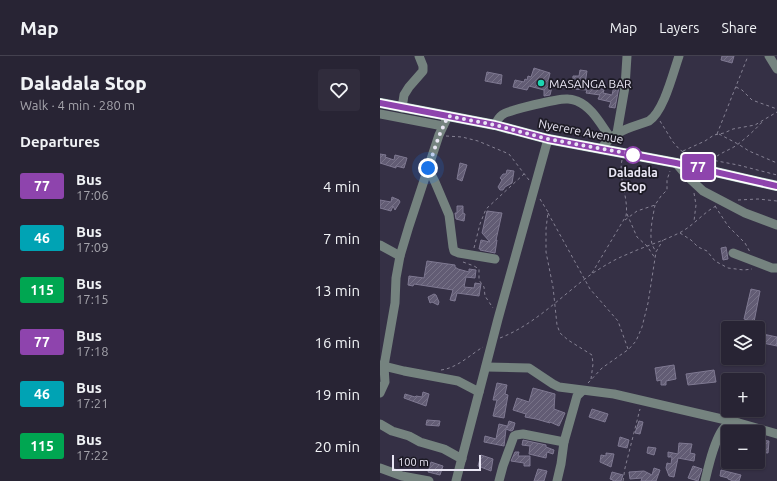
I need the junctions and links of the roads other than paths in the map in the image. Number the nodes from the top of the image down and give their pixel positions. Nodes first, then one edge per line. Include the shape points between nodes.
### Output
1 (418, 56) edge
2 (627, 56) edge
3 (679, 56) edge
4 (380, 103) edge
5 (402, 108) junction
6 (380, 114) edge
7 (448, 116) junction
8 (495, 125) junction
9 (443, 126) junction
10 (613, 135) junction
11 (548, 139) junction
12 (602, 149) junction
13 (674, 163) junction
14 (428, 168) junction
15 (777, 186) edge
16 (777, 225) edge
17 (380, 245) edge
18 (732, 253) dead end
19 (400, 256) junction
20 (495, 259) dead end
21 (777, 268) edge
22 (382, 365) edge
23 (486, 367) junction
24 (404, 371) junction
25 (385, 382) junction
26 (582, 391) junction
27 (479, 392) junction
28 (380, 393) edge
29 (739, 423) junction
30 (380, 424) edge
31 (777, 434) edge
32 (564, 442) junction
33 (462, 459) junction
34 (380, 468) edge
35 (429, 481) edge
36 (456, 481) edge
37 (499, 481) edge
38 (557, 481) edge
39 (705, 481) edge

1 - 5 street via 424,71 408,87
2 - 10 street via 625,87
3 - 10 street via 654,118
4 - 5 main road, Nyerere Avenue
5 - 7 main road, Nyerere Avenue
6 - 9 street
7 - 8 main road, Nyerere Avenue
7 - 9 street
8 - 10 street via 502,114 509,111 568,99 585,105
8 - 11 main road, Nyerere Avenue
9 - 14 street
10 - 12 street
11 - 12 main road, Nyerere Avenue
11 - 23 street
12 - 13 main road, Nyerere Avenue
13 - 15 main road, Nyerere Avenue
13 - 16 street via 707,194
14 - 19 street
14 - 20 street via 449,215 453,247 456,252
17 - 19 street
18 - 21 street via 754,265
19 - 22 street via 395,303
22 - 24 street
22 - 25 street
23 - 26 street via 529,368 559,387
23 - 27 street
24 - 25 street
24 - 27 street via 458,381
25 - 28 street
26 - 29 street via 614,394
26 - 32 street via 577,396
27 - 33 street
29 - 31 street
29 - 39 street via 727,426 722,431 713,449
30 - 33 street via 420,442 444,449
32 - 37 street via 516,434
32 - 38 street
33 - 36 street
34 - 35 street via 402,476

